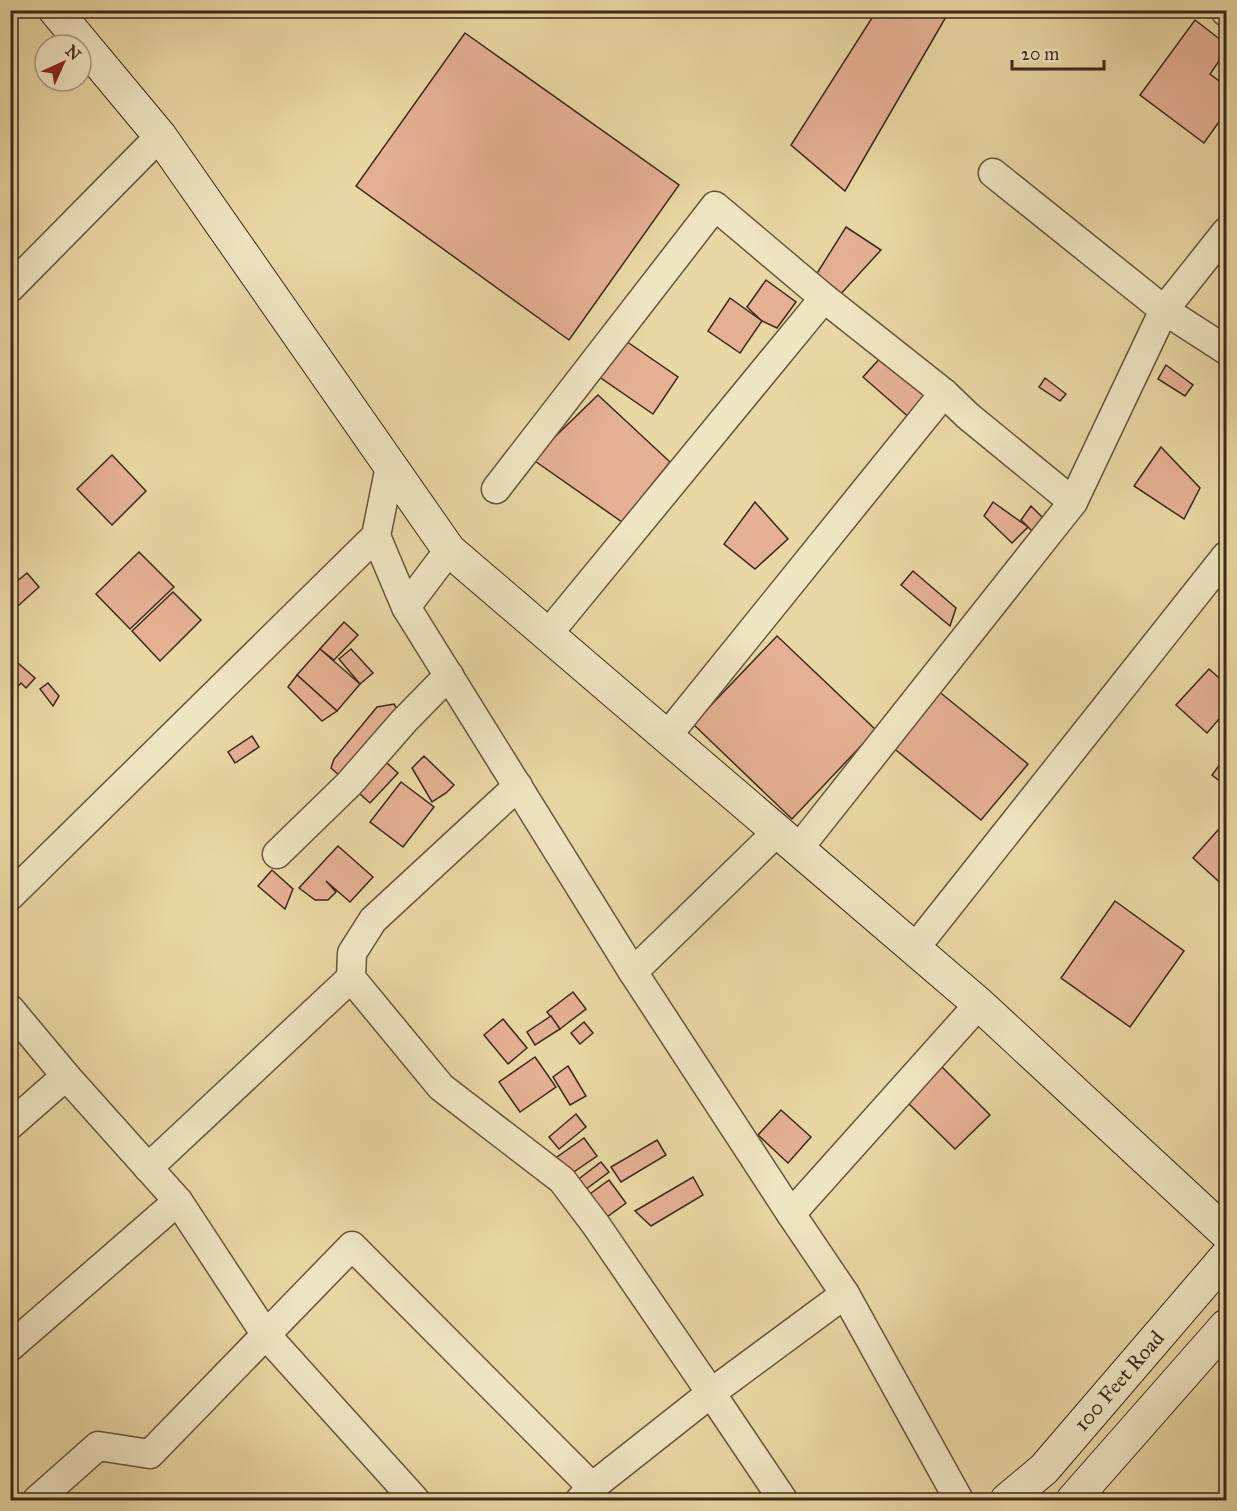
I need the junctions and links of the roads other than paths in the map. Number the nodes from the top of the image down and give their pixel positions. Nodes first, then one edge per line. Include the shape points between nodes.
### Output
1 (55, 10) edge
2 (160, 136) junction
3 (993, 173) dead end
4 (1227, 232) edge
5 (10, 288) edge
6 (824, 298) junction
7 (1164, 310) junction
8 (1227, 350) edge
9 (944, 393) junction
10 (390, 466) junction
11 (496, 489) dead end
12 (1073, 502) junction
13 (376, 536) junction
14 (449, 550) junction
15 (1227, 556) edge
16 (406, 607) junction
17 (548, 634) junction
18 (449, 675) junction
19 (667, 736) junction
20 (518, 786) junction
21 (788, 840) junction
22 (277, 854) dead end
23 (10, 896) edge
24 (915, 948) junction
25 (633, 972) junction
26 (351, 978) junction
27 (979, 1004) junction
28 (10, 1009) edge
29 (66, 1076) junction
30 (10, 1125) edge
31 (148, 1168) junction
32 (178, 1201) junction
33 (791, 1214) junction
34 (1227, 1233) edge
35 (1227, 1257) edge
36 (845, 1293) junction
37 (1227, 1326) edge
38 (266, 1335) junction
39 (10, 1347) edge
40 (711, 1393) junction
41 (586, 1494) edge
42 (36, 1500) edge
43 (415, 1500) edge
44 (783, 1500) edge
45 (959, 1500) edge
46 (1007, 1500) edge
47 (1073, 1500) edge

1 - 2 street
2 - 5 street
2 - 10 street
3 - 7 street
4 - 7 street
6 - 9 street
6 - 11 street via 716,206
6 - 17 street
7 - 8 street
7 - 12 street
9 - 12 street
9 - 19 street
10 - 13 street
10 - 14 street
12 - 21 street
13 - 16 street
13 - 23 street
14 - 16 street
14 - 17 street
15 - 24 street
16 - 18 street
17 - 19 street
18 - 20 street
18 - 22 street via 350,784
19 - 21 street
20 - 25 street
20 - 26 street via 373,920 352,953
21 - 24 street
21 - 25 street
24 - 27 street
25 - 33 street
26 - 31 street
26 - 40 street via 441,1087 562,1180
27 - 33 street
27 - 34 street
28 - 29 street
29 - 30 street
29 - 31 street
31 - 32 street
32 - 38 street
32 - 39 street
33 - 36 street
35 - 46 street, 100 Feet Road via 1044,1469
36 - 40 street
36 - 45 street
37 - 47 street
38 - 41 street via 352,1246
38 - 42 street via 150,1454 98,1446
38 - 43 street
40 - 41 street
40 - 44 street

